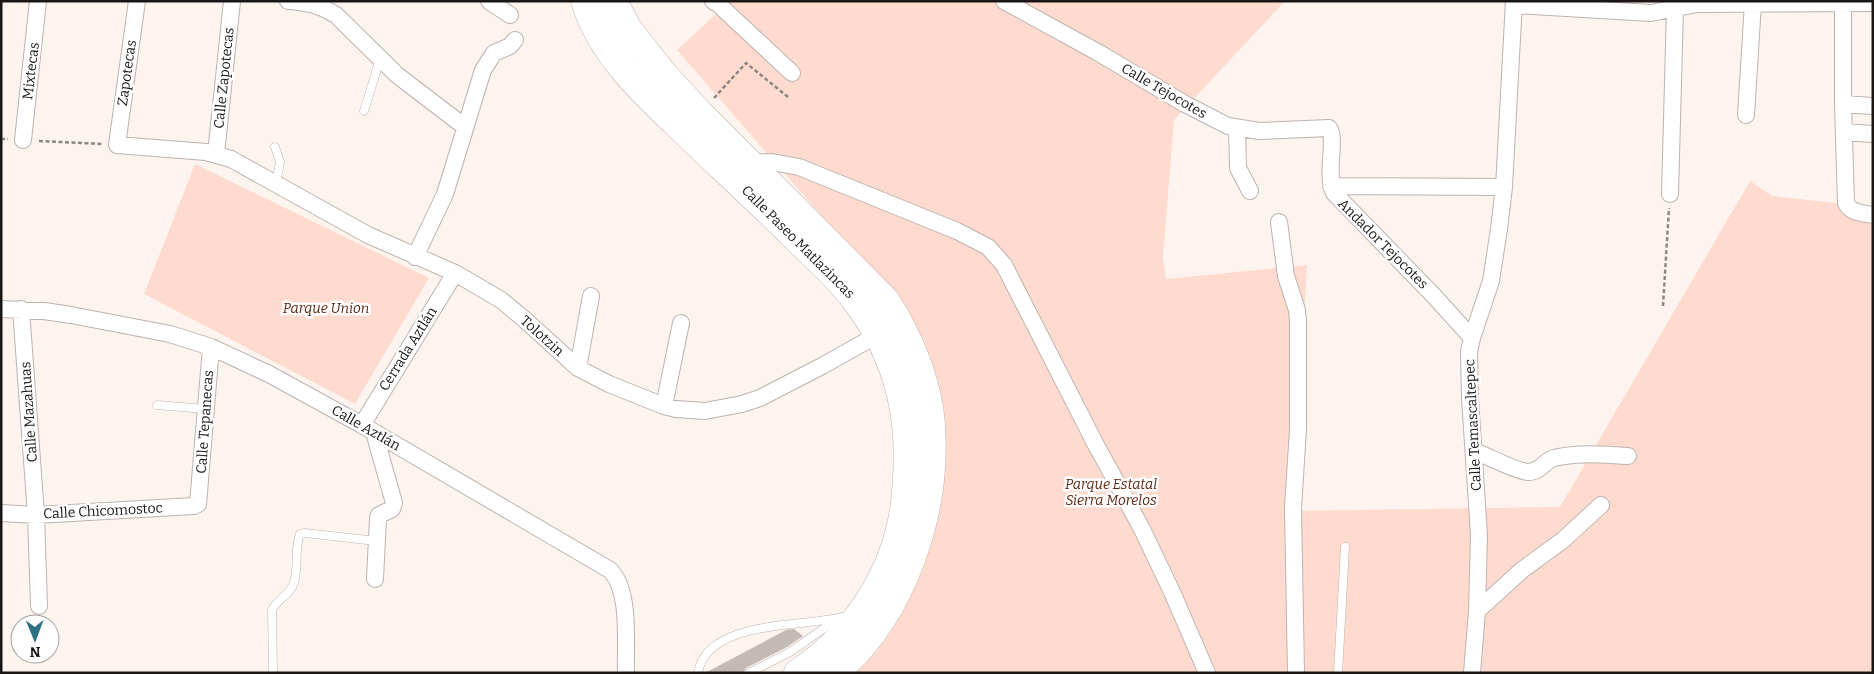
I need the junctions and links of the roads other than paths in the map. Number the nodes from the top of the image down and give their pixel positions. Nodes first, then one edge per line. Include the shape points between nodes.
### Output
1 (38, 1) edge
2 (137, 1) edge
3 (232, 1) edge
4 (288, 1) edge
5 (489, 1) edge
6 (585, 1) edge
7 (613, 1) edge
8 (713, 1) edge
9 (1004, 1) edge
10 (1843, 2) edge
11 (1514, 3) edge
12 (1753, 3) junction
13 (1873, 3) edge
14 (1676, 8) junction
15 (510, 15) dead end
16 (515, 40) dead end
17 (380, 60) junction
18 (792, 73) dead end
19 (1843, 104) junction
20 (1873, 106) edge
21 (364, 112) dead end
22 (1746, 115) dead end
23 (465, 127) junction
24 (1237, 128) junction
25 (1844, 132) junction
26 (1332, 134) joint
27 (1873, 134) edge
28 (22, 140) road end
29 (117, 145) joint
30 (275, 147) dead end
31 (216, 154) junction
32 (737, 166) junction
33 (276, 183) junction
34 (1330, 186) junction
35 (1504, 186) junction
36 (1250, 191) dead end
37 (1670, 194) road end
38 (1873, 215) edge
39 (1279, 222) dead end
40 (415, 257) junction
41 (455, 274) junction
42 (591, 296) dead end
43 (1, 309) edge
44 (21, 309) junction
45 (681, 323) dead end
46 (879, 334) junction
47 (1472, 338) junction
48 (211, 346) junction
49 (578, 368) junction
50 (157, 405) dead end
51 (664, 406) junction
52 (206, 409) junction
53 (368, 429) junction
54 (1474, 451) junction
55 (1628, 456) dead end
56 (199, 498) joint
57 (1601, 505) dead end
58 (1, 513) edge
59 (36, 515) junction
60 (376, 540) junction
61 (1345, 547) dead end
62 (375, 579) dead end
63 (39, 606) dead end
64 (1477, 611) junction
65 (850, 615) junction
66 (273, 673) edge
67 (626, 673) edge
68 (698, 673) edge
69 (749, 673) edge
70 (798, 673) edge
71 (834, 673) edge
72 (1207, 673) edge
73 (1296, 673) edge
74 (1338, 673) edge
75 (1472, 673) edge

1 - 28 street, Mixtecas
2 - 29 street, Zapotecas
3 - 31 street, Calle Zapotecas
4 - 17 street via 315,4 330,11
5 - 15 street
6 - 32 highway, Calle Paseo Matlazincas via 602,41 628,76 651,100
7 - 32 highway, Calle Paseo Matlazincas via 627,28 647,55 700,114
8 - 18 street
9 - 24 street, Calle Tejocotes via 1200,112
10 - 12 street
10 - 13 street
10 - 19 street
11 - 14 street via 1651,13
11 - 35 street, Calle Temascaltepec
12 - 14 street via 1697,4
12 - 22 street
14 - 37 street
16 - 23 street via 491,56 483,70
17 - 21 lane
17 - 23 street
19 - 20 street
19 - 25 street
23 - 40 street via 445,194
24 - 26 street, Calle Tejocotes via 1259,131 1327,127
24 - 36 street via 1238,168
25 - 27 street
25 - 38 street via 1846,203 1852,210
26 - 34 street, Andador Tejocotes
29 - 31 street, Tolotzin
30 - 33 lane via 280,162
31 - 33 street, Tolotzin
32 - 46 highway, Calle Paseo Matlazincas via 854,297
32 - 71 highway, Calle Paseo Matlazincas via 885,300 902,328 919,370 929,408 932,427 928,494 905,575 879,622 853,656
32 - 72 street via 782,163 806,169 957,231 988,247 996,255 1142,529
33 - 40 street, Tolotzin via 368,235
34 - 35 street
34 - 47 street, Andador Tejocotes via 1338,199
35 - 47 street, Calle Temascaltepec via 1491,282
39 - 73 street via 1286,276 1298,321 1298,429 1293,508
40 - 41 street, Tolotzin
41 - 49 street, Tolotzin via 501,300
41 - 53 street, Cerrada Aztlán
42 - 49 street
43 - 44 street, Calle Aztlán
44 - 48 street, Calle Aztlán via 89,318 170,334
44 - 59 street, Calle Mazahuas
45 - 51 street
46 - 51 street, Tolotzin via 760,398 705,411
46 - 65 highway, Calle Paseo Matlazincas via 902,391 908,427 909,469 896,544 881,582
47 - 54 street, Calle Temascaltepec via 1468,364
48 - 52 street, Calle Tepanecas
48 - 53 street, Calle Aztlán
49 - 51 street, Tolotzin
50 - 52 lane
52 - 56 street, Calle Tepanecas
53 - 60 street via 394,503 392,509 378,518
53 - 67 street, Calle Aztlán via 610,570 617,577 624,600
54 - 55 street via 1529,472 1561,456
54 - 64 street, Calle Temascaltepec via 1479,535
56 - 59 street, Calle Chicomostoc via 194,506
57 - 64 street
58 - 59 street, Calle Chicomostoc
59 - 63 street, Calle Mazahuas
60 - 62 street
60 - 66 lane via 300,534 294,585 272,610
61 - 74 lane
64 - 75 street, Calle Temascaltepec
65 - 68 lane via 734,635 713,646 699,666
65 - 69 lane
65 - 70 highway, Calle Paseo Matlazincas via 823,654

